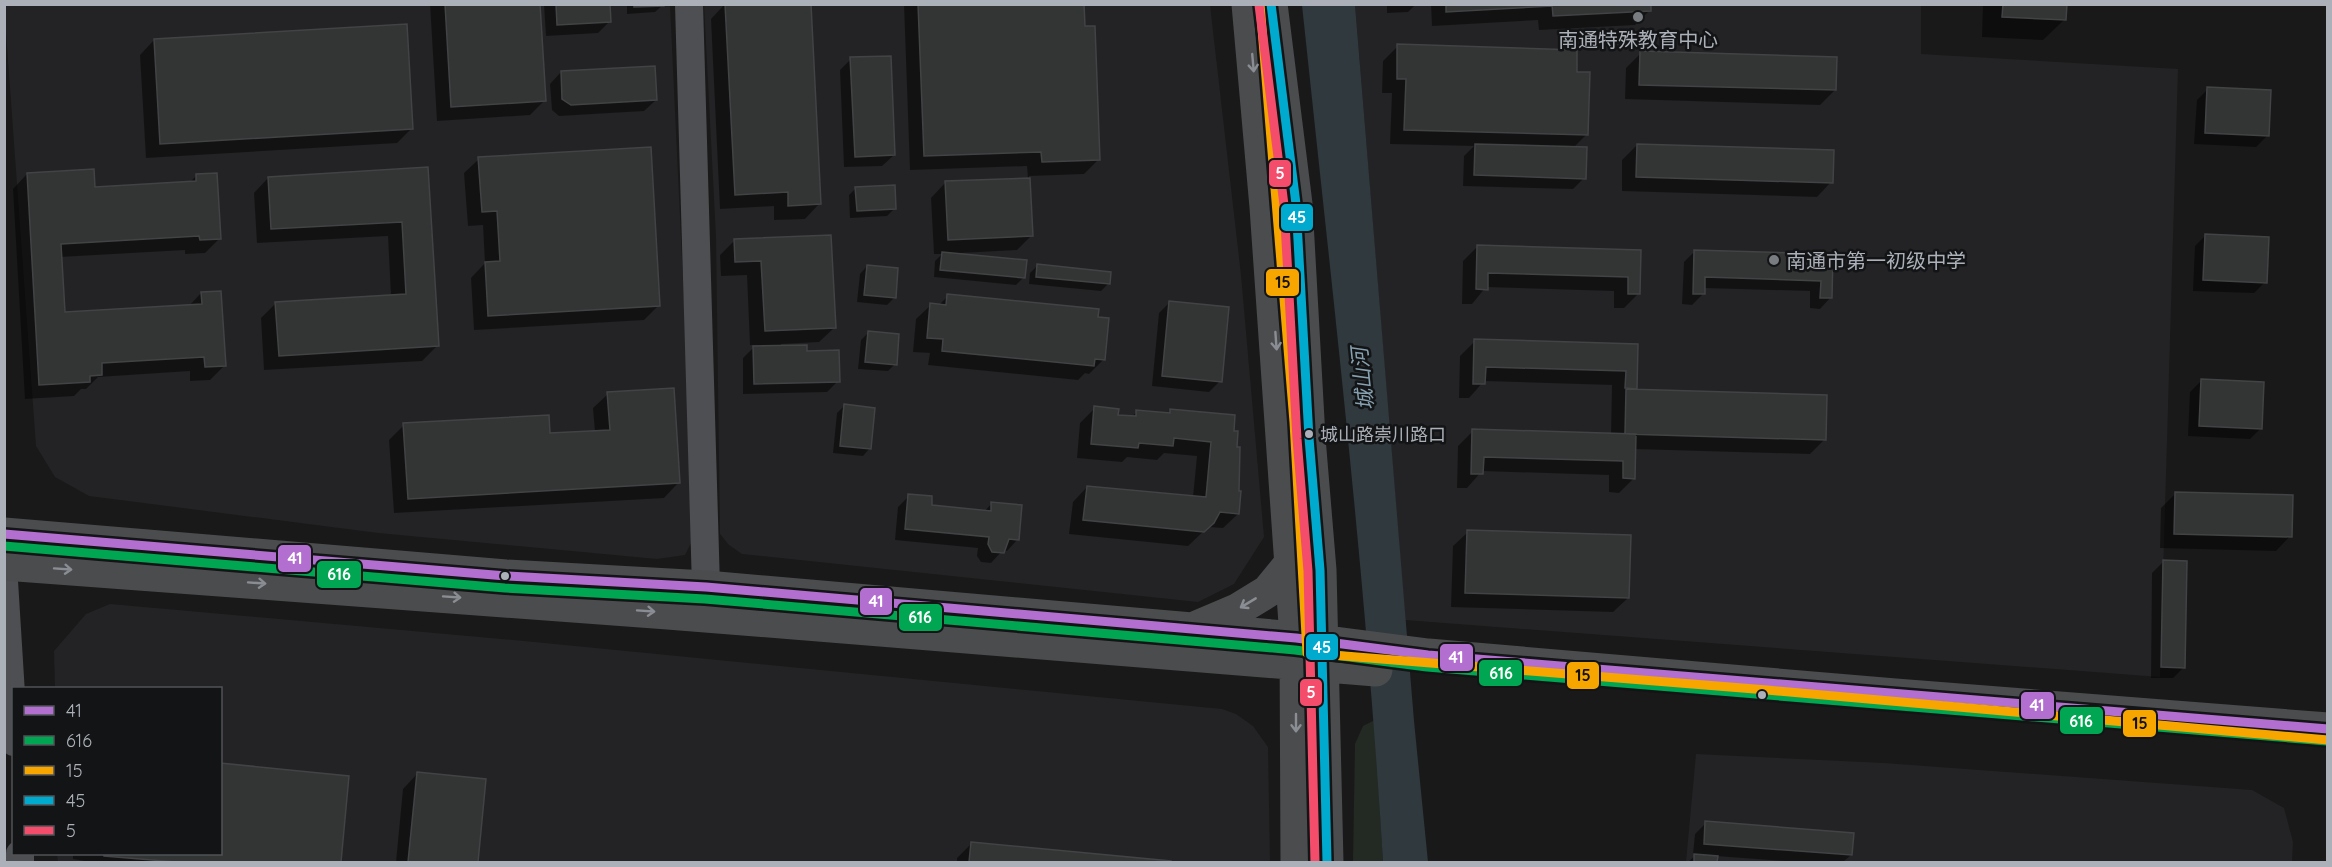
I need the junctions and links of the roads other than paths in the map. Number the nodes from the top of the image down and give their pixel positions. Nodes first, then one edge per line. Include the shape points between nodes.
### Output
1 (689, 4) edge
2 (1248, 4) edge
3 (1271, 4) edge
4 (4, 534) edge
5 (4, 564) edge
6 (1290, 564) junction
7 (4, 581) edge
8 (706, 587) junction
9 (1193, 629) junction
10 (1322, 654) junction
11 (1428, 664) junction
12 (12, 710) edge
13 (2328, 729) edge
14 (2328, 752) edge
15 (1297, 862) edge
16 (1327, 862) edge

1 - 8 street
2 -> 6 main road
3 - 10 main road via 1296,204
4 - 8 main road via 506,576
5 -> 10 main road via 668,613
6 -> 9 main road via 1268,591
6 - 10 main road
7 - 12 street
8 - 9 main road
9 - 10 main road
10 - 11 main road
10 -> 15 main road
10 - 16 main road
11 - 13 main road
11 - 14 main road

